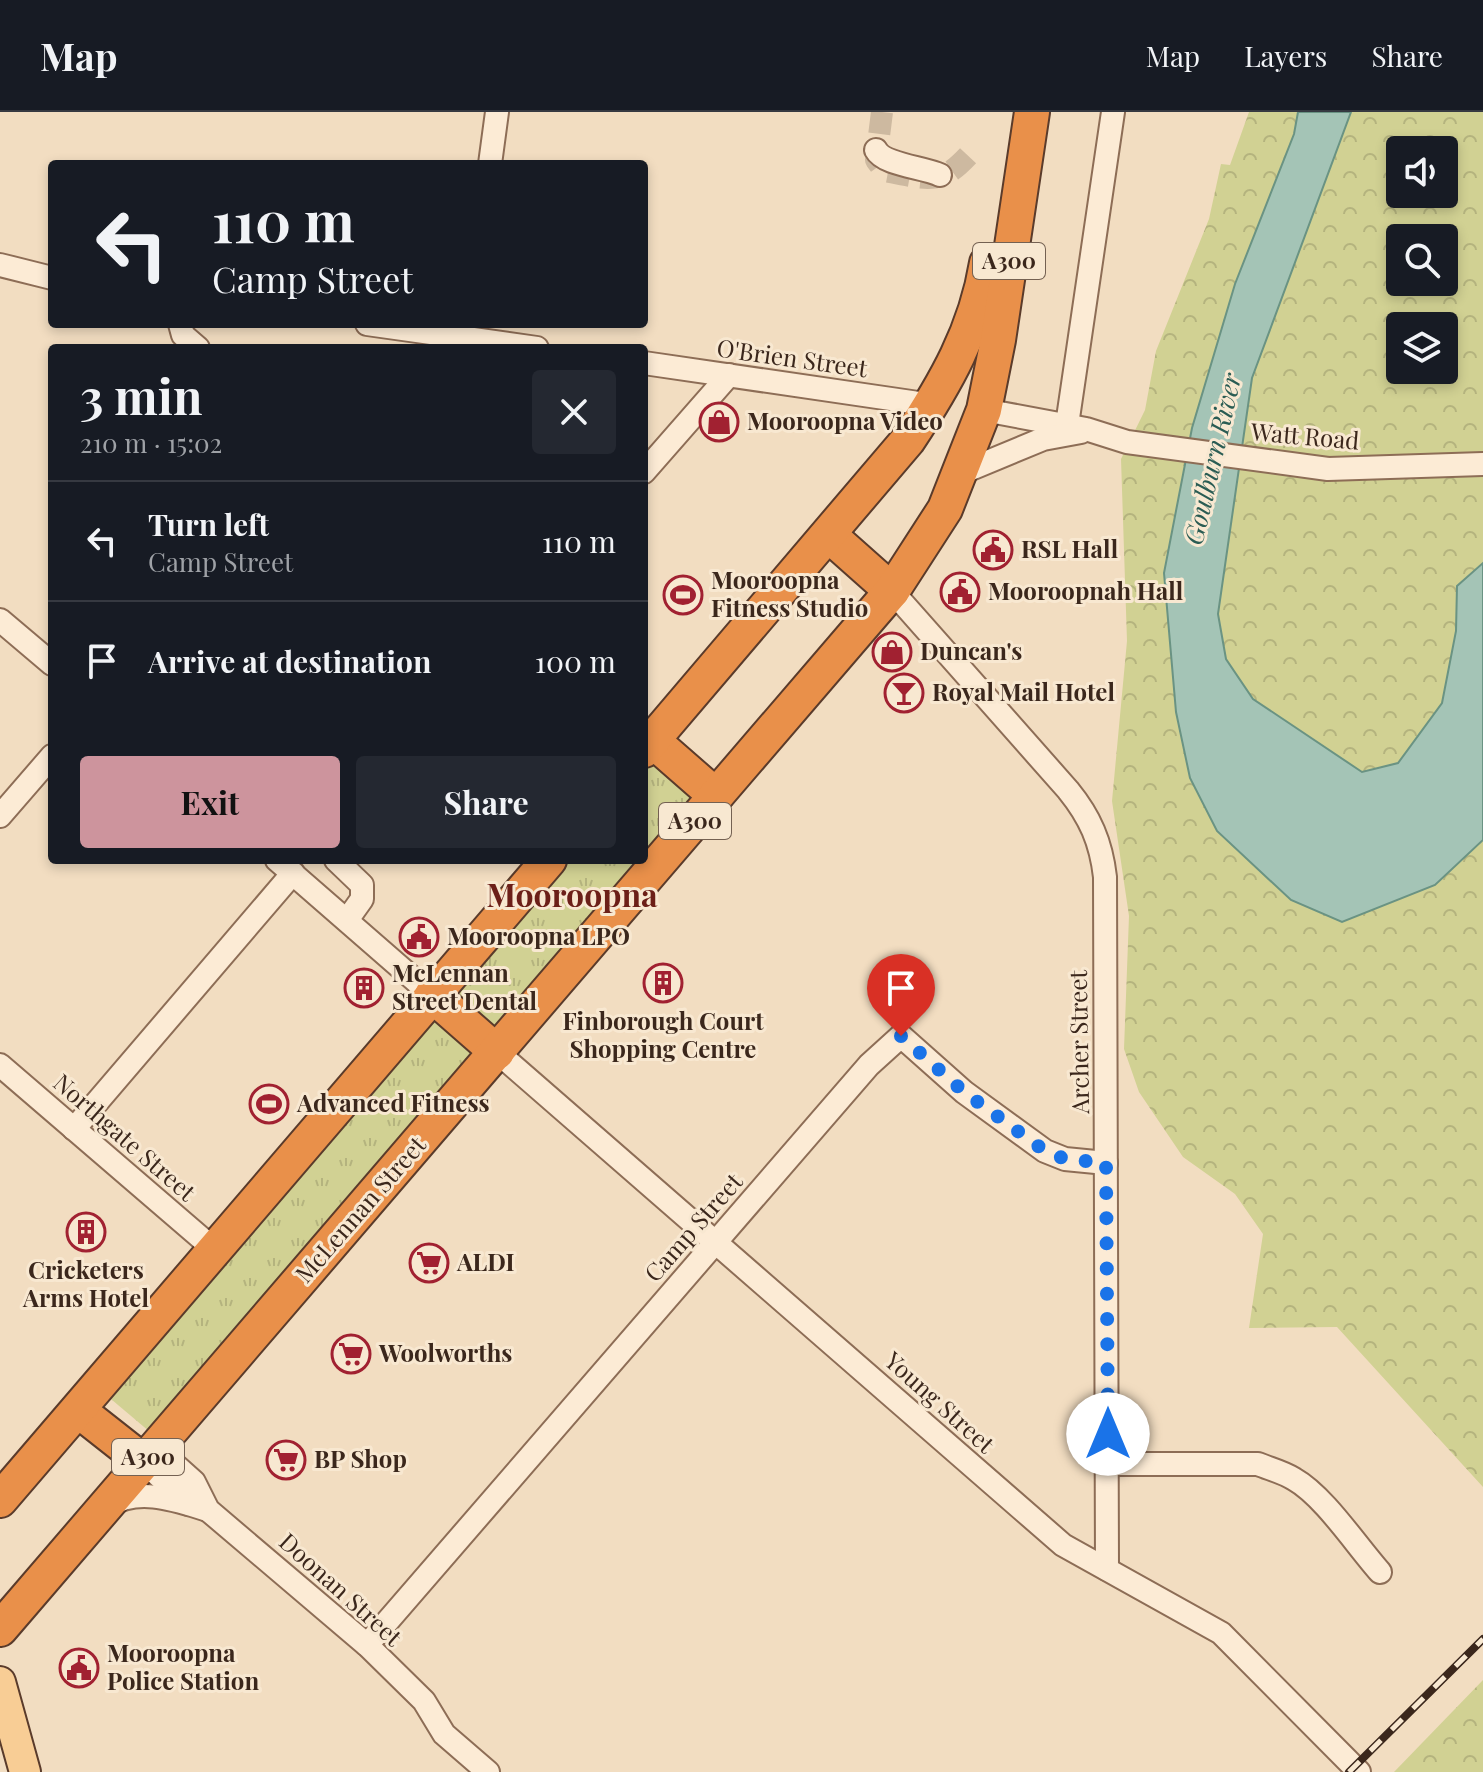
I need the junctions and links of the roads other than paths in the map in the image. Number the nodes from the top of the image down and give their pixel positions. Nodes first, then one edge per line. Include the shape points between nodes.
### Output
1 (497, 112) edge
2 (1008, 112) edge
3 (1032, 112) edge
4 (1113, 112) edge
5 (876, 150) dead end
6 (491, 160) edge
7 (940, 175) dead end
8 (0, 265) edge
9 (0, 276) edge
10 (42, 276) edge
11 (181, 328) edge
12 (377, 328) edge
13 (465, 331) edge
14 (405, 339) edge
15 (193, 344) edge
16 (520, 344) edge
17 (648, 364) edge
18 (729, 375) junction
19 (932, 405) junction
20 (984, 410) junction
21 (1067, 425) junction
22 (1094, 431) junction
23 (1483, 464) edge
24 (648, 467) edge
25 (961, 473) junction
26 (829, 535) junction
27 (892, 591) junction
28 (0, 620) edge
29 (48, 661) edge
30 (648, 740) edge
31 (648, 742) edge
32 (48, 761) edge
33 (716, 796) junction
34 (0, 816) edge
35 (340, 864) edge
36 (546, 864) edge
37 (285, 867) edge
38 (347, 920) junction
39 (432, 995) junction
40 (497, 1052) junction
41 (0, 1065) edge
42 (74, 1129) junction
43 (1106, 1163) junction
44 (717, 1242) junction
45 (215, 1250) junction
46 (85, 1402) junction
47 (150, 1455) junction
48 (1108, 1464) junction
49 (0, 1500) edge
50 (199, 1507) junction
51 (101, 1511) junction
52 (1107, 1569) junction
53 (1380, 1572) dead end
54 (0, 1629) edge
55 (367, 1645) junction
56 (0, 1682) edge
57 (0, 1738) edge
58 (10, 1772) edge
59 (25, 1772) edge
60 (488, 1772) edge
61 (1359, 1772) edge

1 - 6 street
2 - 19 highway, A300 via 980,301 964,346
3 - 20 highway, McLennan Street / A300
4 - 21 street
5 - 7 street via 884,160
8 - 10 street
9 - 10 street
11 - 15 street
12 - 14 street
13 - 14 street
13 - 16 street
17 - 18 street, O'Brien Street
18 - 19 street, O'Brien Street
18 - 24 street
19 - 20 highway
19 - 26 highway, A300
20 - 21 street, Watt Road
20 - 25 highway, McLennan Street / A300
21 - 22 street, Watt Road
22 - 23 street, Watt Road via 1131,443 1328,469
22 - 25 street via 1043,439
25 - 27 highway, McLennan Street / A300 via 921,551
26 - 27 highway
26 - 30 highway, A300
27 - 33 highway, McLennan Street / A300
27 - 43 street, Archer Street via 1074,797 1099,843 1105,877
28 - 29 street
31 - 33 highway
32 - 34 street
33 - 40 highway, McLennan Street / A300
35 - 38 street via 362,885 362,899
36 - 39 highway
37 - 38 street
37 - 42 street
38 - 39 street
39 - 40 highway
39 - 45 highway
40 - 44 street, Young Street
40 - 47 highway, McLennan Street / A300
41 - 42 street, Northgate Street
42 - 45 street, Northgate Street
43 - 44 street, Camp Street via 1045,1151 964,1092 901,1036 869,1065
43 - 48 street, Archer Street
44 - 52 street, Young Street via 1031,1519 1069,1549
44 - 55 street, Camp Street
45 - 46 highway
46 - 47 highway
46 - 49 highway
47 - 50 street, Doonan Street via 196,1485
47 - 51 highway, McLennan Street / A300
48 - 52 street, Archer Street
48 - 53 street via 1251,1464 1295,1479
50 - 51 street via 134,1497
50 - 55 street, Doonan Street
51 - 54 highway, McLennan Street / A300
52 - 61 street, Young Street via 1221,1633
55 - 60 street, Doonan Street via 424,1701 444,1734
56 - 59 main road
57 - 58 main road

